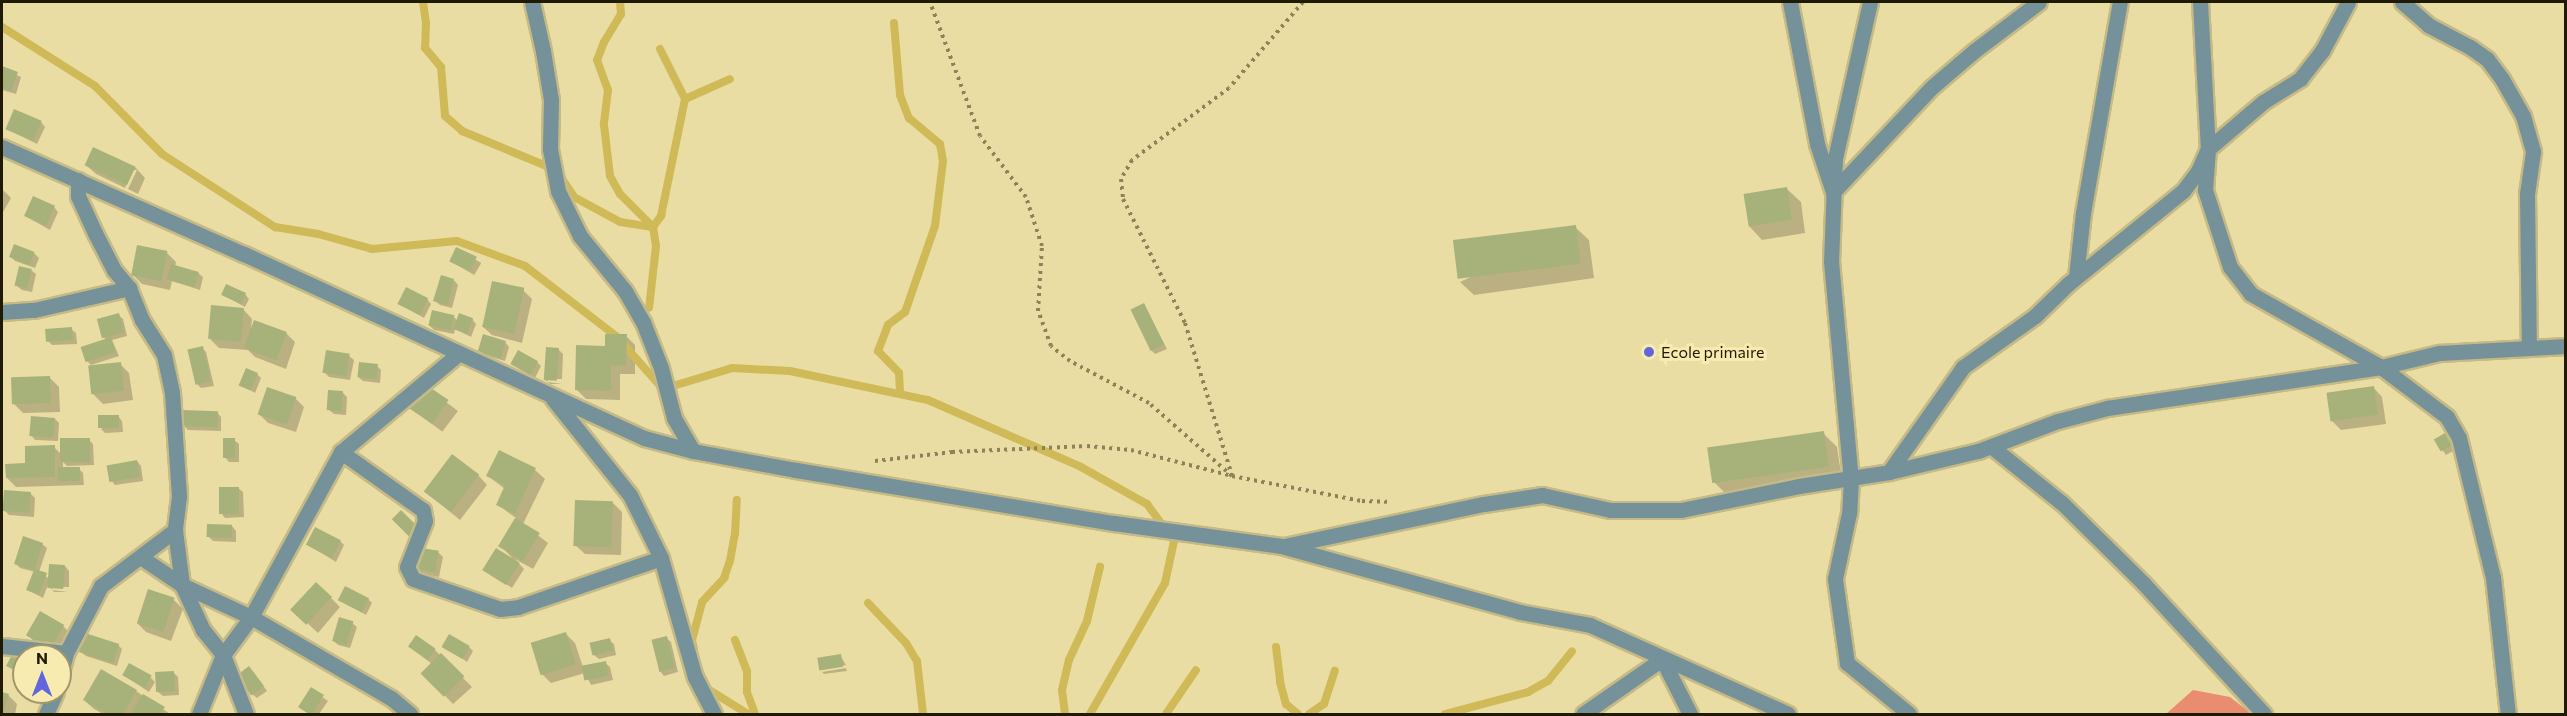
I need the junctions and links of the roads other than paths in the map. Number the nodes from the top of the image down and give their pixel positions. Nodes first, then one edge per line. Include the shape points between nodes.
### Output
1 (532, 2) edge
2 (1790, 2) edge
3 (1870, 2) edge
4 (2039, 2) edge
5 (2120, 2) edge
6 (2200, 2) edge
7 (2348, 2) edge
8 (2402, 2) edge
9 (2, 147) edge
10 (2208, 149) junction
11 (78, 180) junction
12 (1833, 192) junction
13 (2076, 277) junction
14 (129, 288) junction
15 (2, 312) edge
16 (2565, 346) edge
17 (2529, 348) junction
18 (458, 354) junction
19 (2381, 367) junction
20 (551, 397) junction
21 (1992, 447) junction
22 (693, 451) junction
23 (341, 452) junction
24 (1888, 472) junction
25 (1851, 479) junction
26 (175, 530) junction
27 (1281, 546) junction
28 (142, 558) junction
29 (661, 558) junction
30 (183, 585) junction
31 (251, 617) junction
32 (71, 644) edge
33 (224, 656) junction
34 (1662, 659) junction
35 (199, 714) edge
36 (246, 714) edge
37 (410, 714) edge
38 (714, 714) edge
39 (1583, 714) edge
40 (1690, 714) edge
41 (1788, 714) edge
42 (1909, 714) edge
43 (2264, 714) edge
44 (2508, 714) edge

1 - 22 street via 549,90 550,149 558,191 580,236 625,291 643,322 674,418
2 - 12 street via 1817,144
3 - 12 street via 1835,158
4 - 12 street via 1932,87
5 - 13 street via 2083,213
6 - 10 street
7 - 10 street via 2322,51 2300,79 2263,102
8 - 17 street via 2428,25 2487,59 2523,116 2533,152 2527,194
9 - 11 street
10 - 13 street via 2183,191
10 - 19 street via 2205,190 2217,232 2230,267 2251,294
11 - 14 street via 78,196 95,233 114,270
11 - 18 street
12 - 25 street via 1831,261
13 - 24 street via 2035,316 1963,367
14 - 15 street via 34,310
14 - 26 street via 142,320 164,355 172,393 179,496
16 - 17 street
17 - 19 street via 2439,353
18 - 20 street
18 - 23 street
19 - 21 street via 2107,408 2058,421
19 - 44 street via 2447,417 2459,438 2493,577
20 - 22 street via 638,436
20 - 29 street via 630,495
21 - 24 street
21 - 43 street via 2062,503 2144,584
22 - 27 street via 1114,523
23 - 29 street via 423,510 425,521 407,567 413,579 500,609 518,607
23 - 31 street
24 - 25 street
25 - 27 street via 1681,510 1610,510 1542,495
25 - 42 street via 1849,513 1834,579 1847,663
26 - 28 street
26 - 30 street
27 - 34 street via 1520,612 1590,625
28 - 30 street
28 - 32 street via 101,586
29 - 38 street via 695,677
30 - 31 street
30 - 33 street via 203,630
31 - 33 street
31 - 37 street via 391,698
33 - 35 street
33 - 36 street
34 - 39 street
34 - 40 street
34 - 41 street

